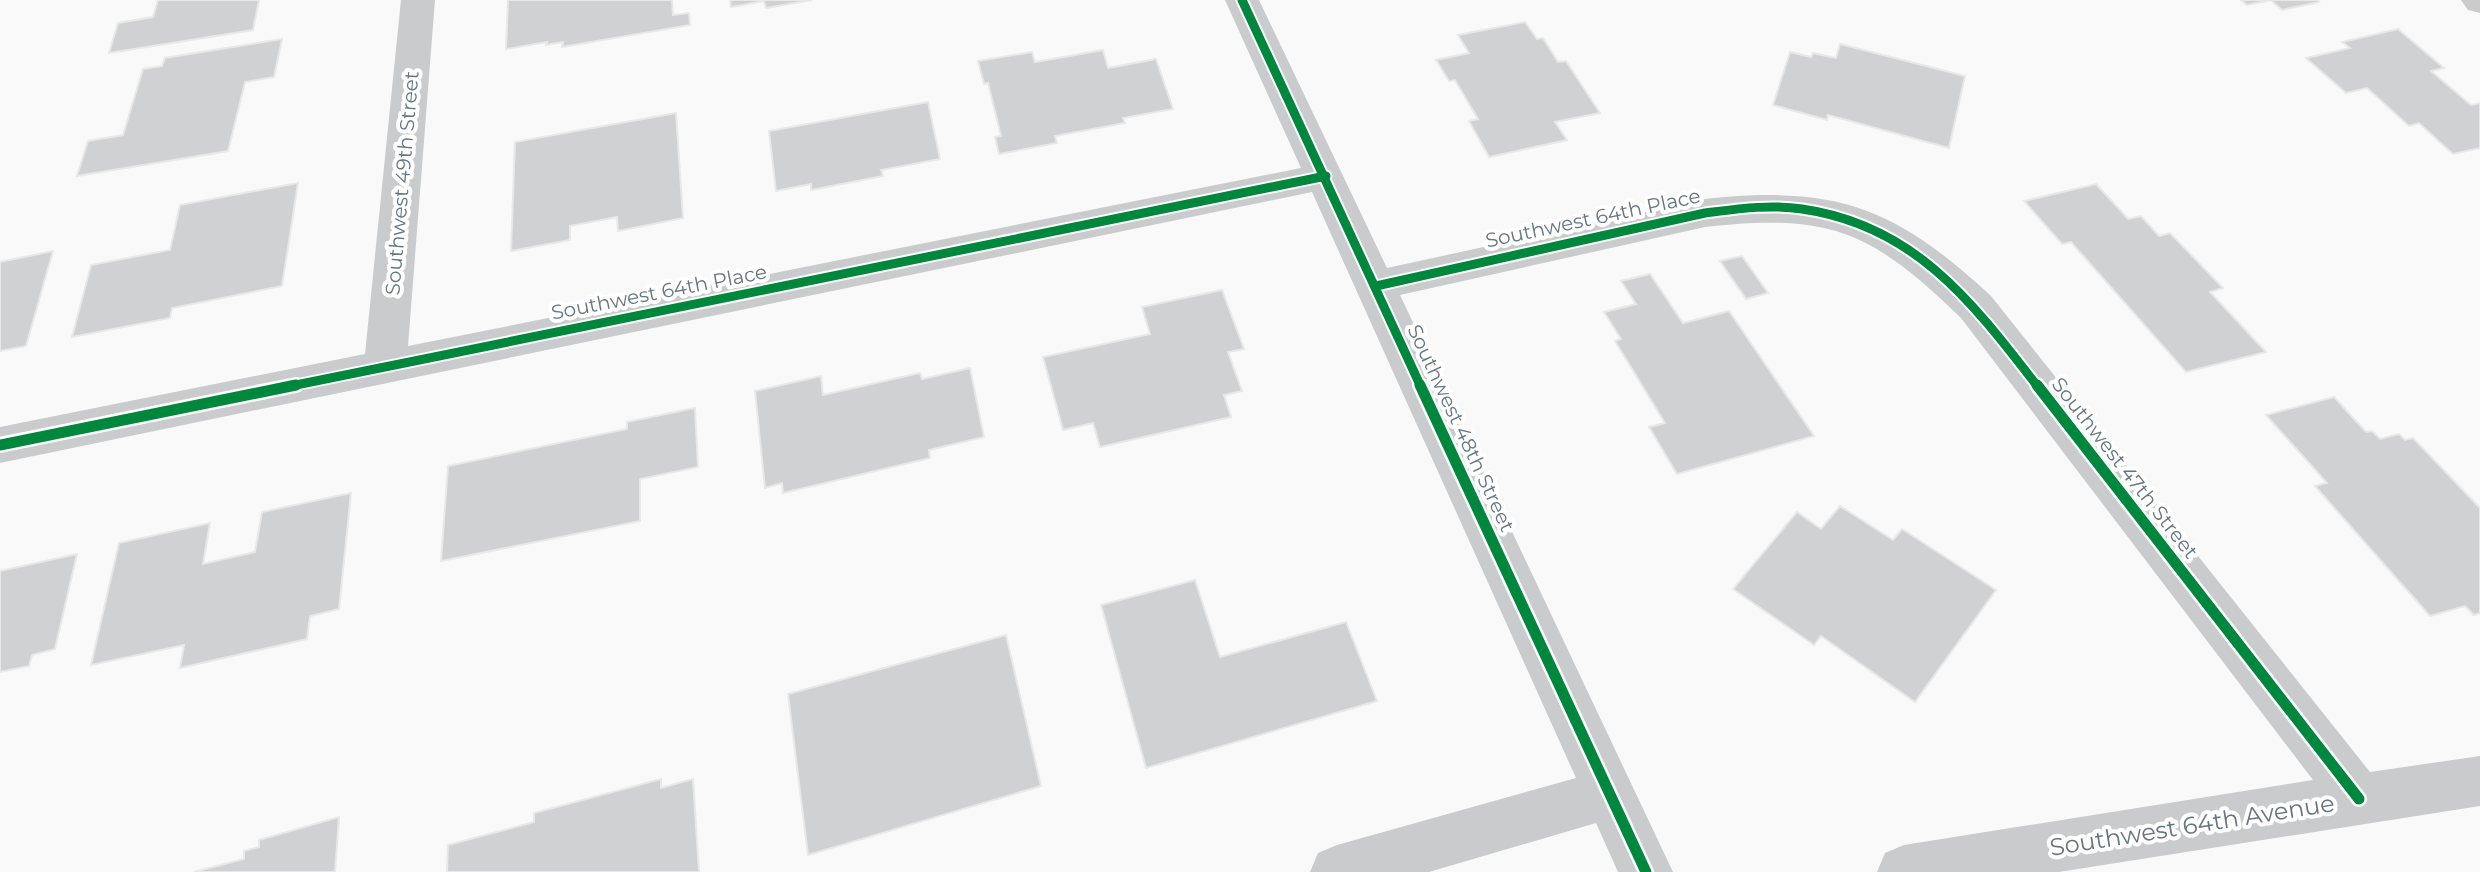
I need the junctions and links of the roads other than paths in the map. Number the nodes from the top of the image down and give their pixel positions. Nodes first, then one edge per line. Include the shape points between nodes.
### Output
1 (418, 0) edge
2 (1242, 0) edge
3 (1326, 176) junction
4 (1821, 212) joint
5 (1376, 286) junction
6 (385, 366) junction
7 (0, 445) edge
8 (2480, 781) edge
9 (1609, 794) junction
10 (2359, 799) junction
11 (1337, 872) edge
12 (1646, 872) edge
13 (1904, 872) edge

1 - 6 street, Southwest 49th Street
2 - 3 street, Southwest 48th Street
3 - 5 street, Southwest 48th Street
3 - 6 street, Southwest 64th Place
4 - 5 street, Southwest 64th Place via 1718,209
4 - 10 street, Southwest 47th Street via 1886,232 1923,255 1967,297
5 - 9 street, Southwest 48th Street
6 - 7 street, Southwest 64th Place
8 - 10 street, Southwest 64th Avenue
9 - 11 street
9 - 12 street, Southwest 48th Street
10 - 13 street, Southwest 64th Avenue

